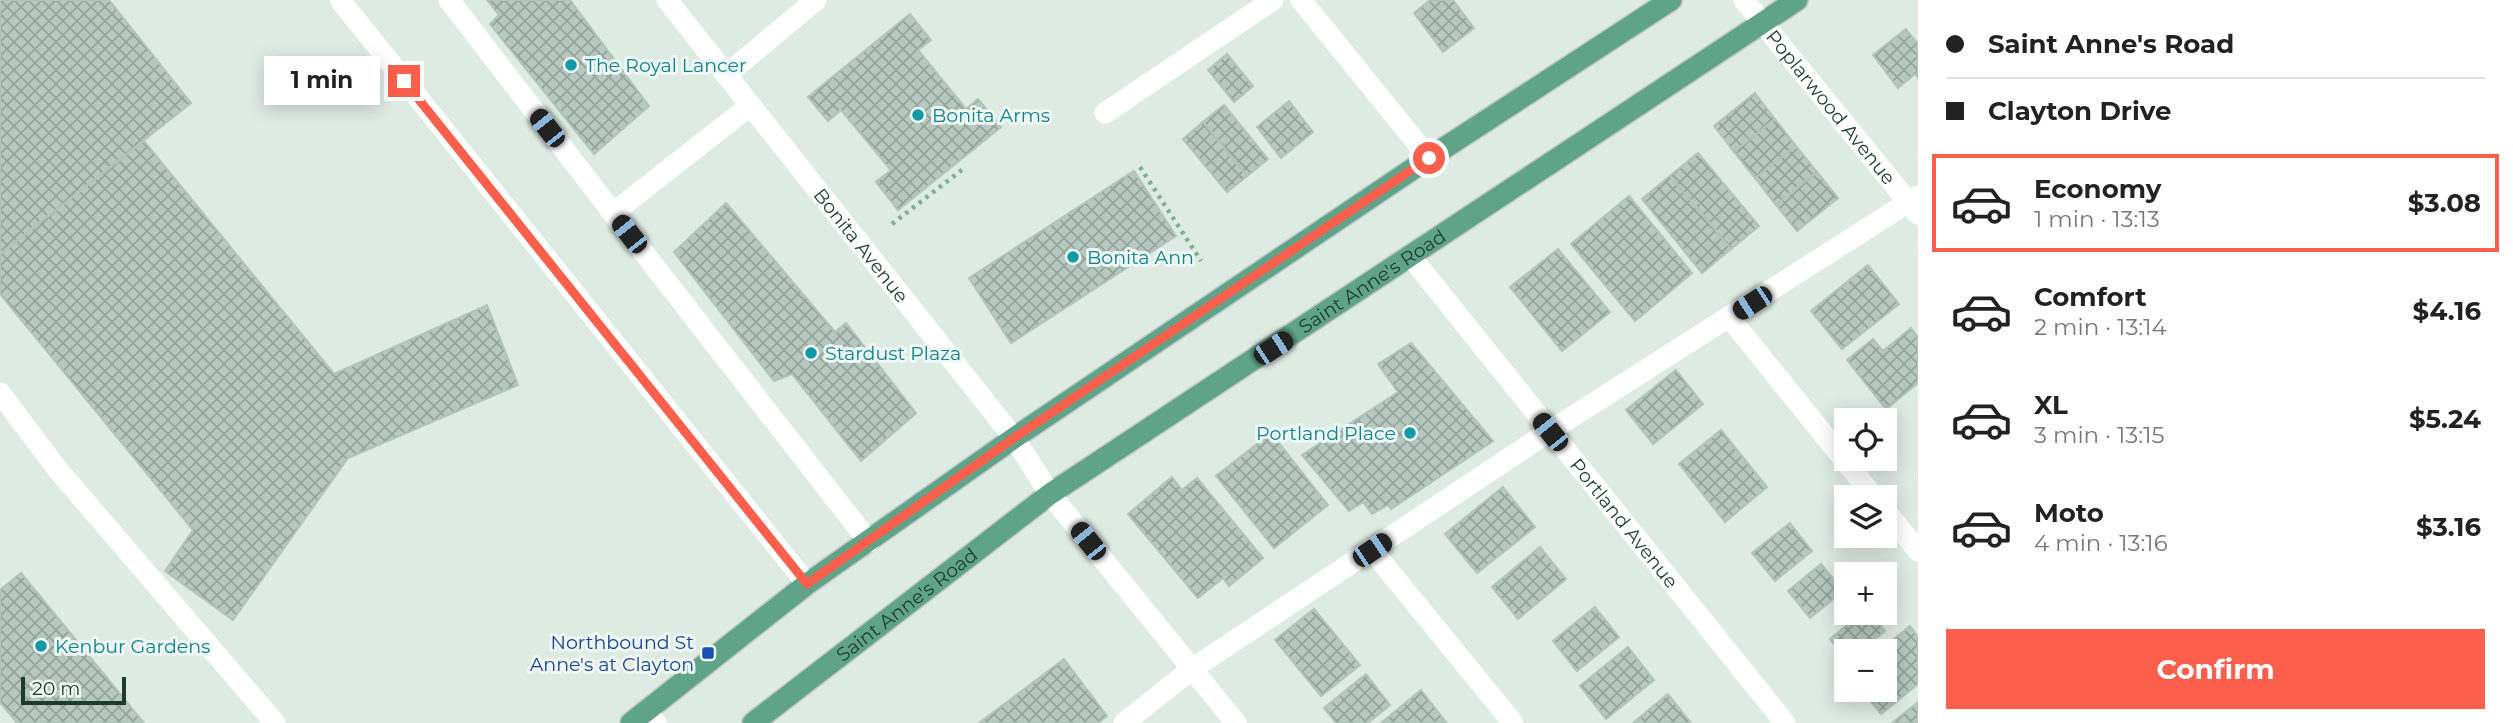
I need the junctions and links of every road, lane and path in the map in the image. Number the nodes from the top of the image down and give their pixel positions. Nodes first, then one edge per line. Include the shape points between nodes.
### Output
1 (340, 0) edge
2 (449, 0) edge
3 (667, 0) edge
4 (816, 0) edge
5 (1273, 0) edge
6 (1301, 0) edge
7 (1671, 0) edge
8 (1744, 0) edge
9 (1797, 0) edge
10 (1761, 23) junction
11 (726, 75) junction
12 (751, 105) junction
13 (1105, 113) dead end
14 (1429, 158) junction
15 (1140, 167) dead end
16 (963, 169) dead end
17 (1915, 204) edge
18 (613, 213) junction
19 (892, 224) dead end
20 (1411, 257) junction
21 (1201, 261) dead end
22 (1729, 317) junction
23 (0, 393) edge
24 (1550, 432) junction
25 (1014, 438) junction
26 (1864, 485) edge
27 (1050, 494) junction
28 (1897, 525) edge
29 (869, 542) junction
30 (1372, 550) junction
31 (1918, 551) edge
32 (807, 584) junction
33 (1192, 669) junction
34 (645, 719) edge
35 (275, 723) edge
36 (753, 723) edge
37 (1124, 723) edge
38 (1236, 723) edge
39 (1513, 723) edge
40 (1785, 723) edge

1 - 32 street
2 - 18 street
3 - 11 street, Bonita Avenue
4 - 11 street
5 - 13 street
6 - 14 street
7 - 14 main road
8 - 10 street, Poplarwood Avenue
9 - 10 main road, Saint Anne's Road
10 - 17 street, Poplarwood Avenue
10 - 20 main road, Saint Anne's Road
11 - 12 street, Bonita Avenue
12 - 18 street
12 - 25 street, Bonita Avenue
14 - 25 main road
15 - 21 path
16 - 19 path
17 - 22 street
18 - 29 street
20 - 24 street, Portland Avenue
20 - 27 main road, Saint Anne's Road
22 - 24 street
22 - 26 street
23 - 35 street via 58,470
24 - 30 street
24 - 40 street, Portland Avenue
25 - 27 street, Bonita Avenue
25 - 29 main road
27 - 33 street, Bonita Avenue
27 - 36 main road, Saint Anne's Road
28 - 31 street
29 - 32 main road
30 - 33 street
30 - 39 street
32 - 34 main road
33 - 37 street
33 - 38 street, Bonita Avenue

